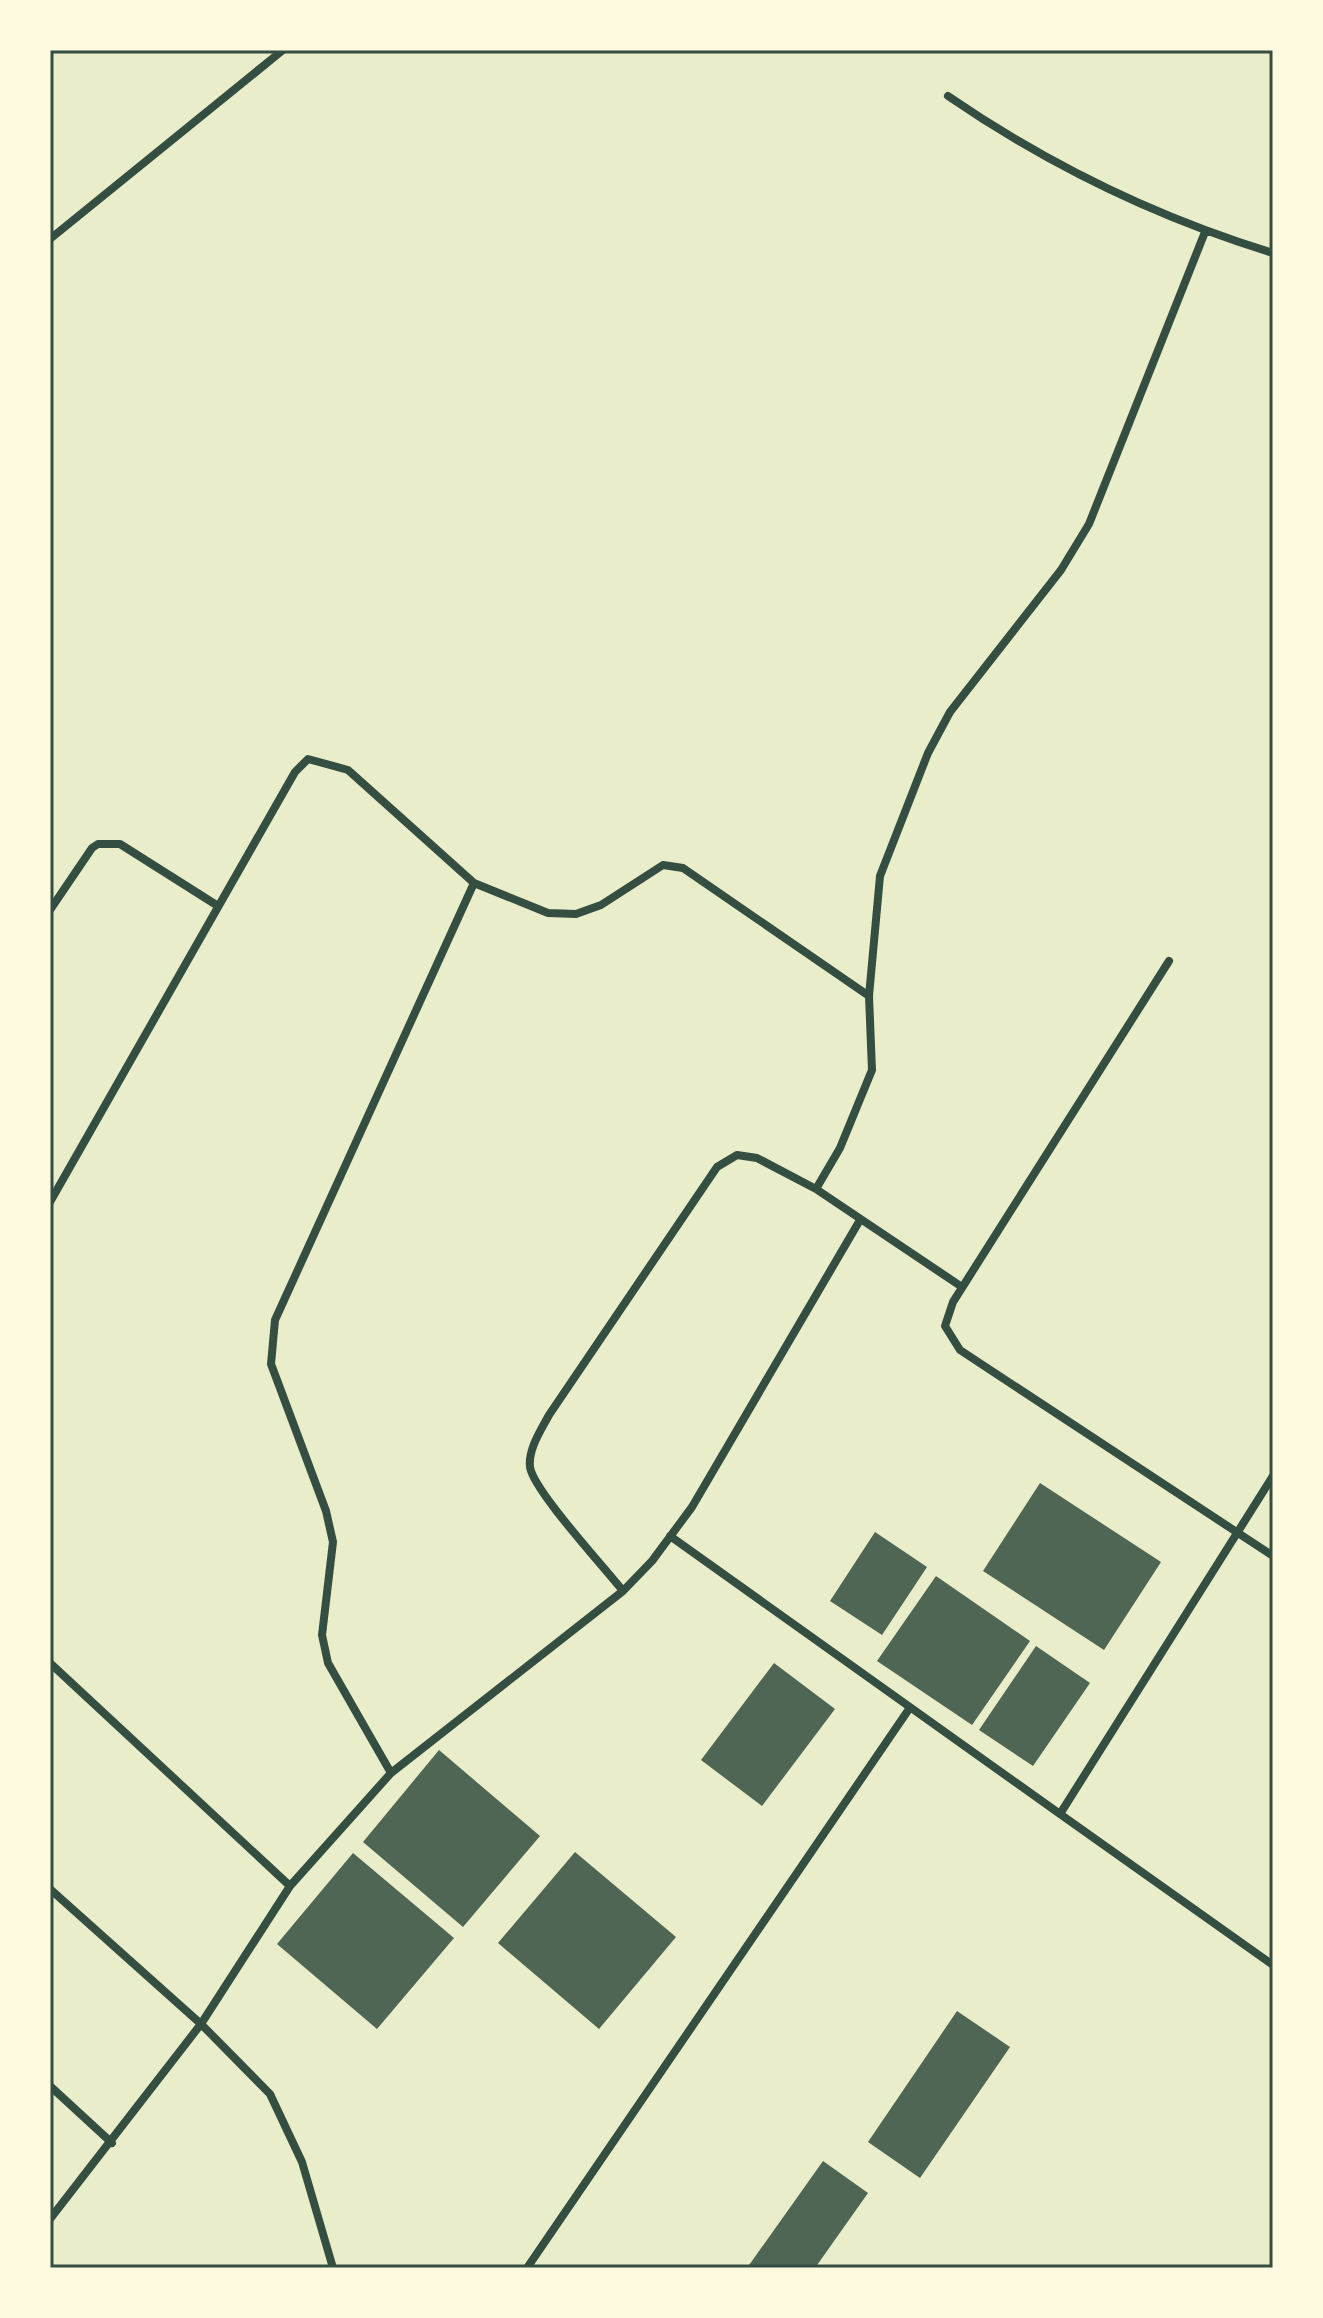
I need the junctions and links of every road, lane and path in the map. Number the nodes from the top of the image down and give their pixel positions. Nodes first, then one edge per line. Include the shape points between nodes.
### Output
1 (283, 50) edge
2 (948, 96) dead end
3 (1205, 232) junction
4 (50, 239) edge
5 (1273, 253) edge
6 (474, 883) junction
7 (218, 906) junction
8 (50, 910) edge
9 (1169, 961) dead end
10 (869, 996) junction
11 (816, 1189) junction
12 (50, 1202) edge
13 (860, 1220) junction
14 (962, 1287) junction
15 (1273, 1476) edge
16 (1239, 1534) junction
17 (670, 1536) junction
18 (1273, 1556) edge
19 (623, 1591) junction
20 (50, 1663) edge
21 (909, 1709) junction
22 (391, 1773) junction
23 (1060, 1814) junction
24 (290, 1886) junction
25 (50, 1889) edge
26 (1273, 1965) edge
27 (201, 2024) junction
28 (50, 2086) edge
29 (112, 2143) junction
30 (50, 2219) edge
31 (333, 2268) edge
32 (527, 2268) edge

1 - 4 street
2 - 3 street via 1015,142 1111,193
3 - 5 street
3 - 10 street via 1089,524 1061,570 950,712 928,753 880,876
6 - 7 street via 348,770 308,759 295,772
6 - 10 street via 548,913 576,914 601,905 663,865 683,868
6 - 22 street via 275,1320 271,1364 333,1542 322,1635 328,1663
7 - 8 street via 120,844 107,843 92,848
7 - 12 street
9 - 14 street
10 - 11 street via 872,1070 840,1148
11 - 13 street
11 - 19 street via 757,1158 737,1155 717,1167 534,1443 530,1468 544,1493
13 - 14 street
13 - 17 street
14 - 16 street via 945,1326 960,1350
15 - 16 street
16 - 18 street
16 - 23 street
17 - 19 street
17 - 21 street
19 - 22 street
20 - 24 street
21 - 23 street
21 - 32 street
22 - 24 street
23 - 26 street
24 - 27 street
25 - 27 street
27 - 29 street
27 - 31 street via 270,2094 302,2162
28 - 29 street
29 - 30 street

